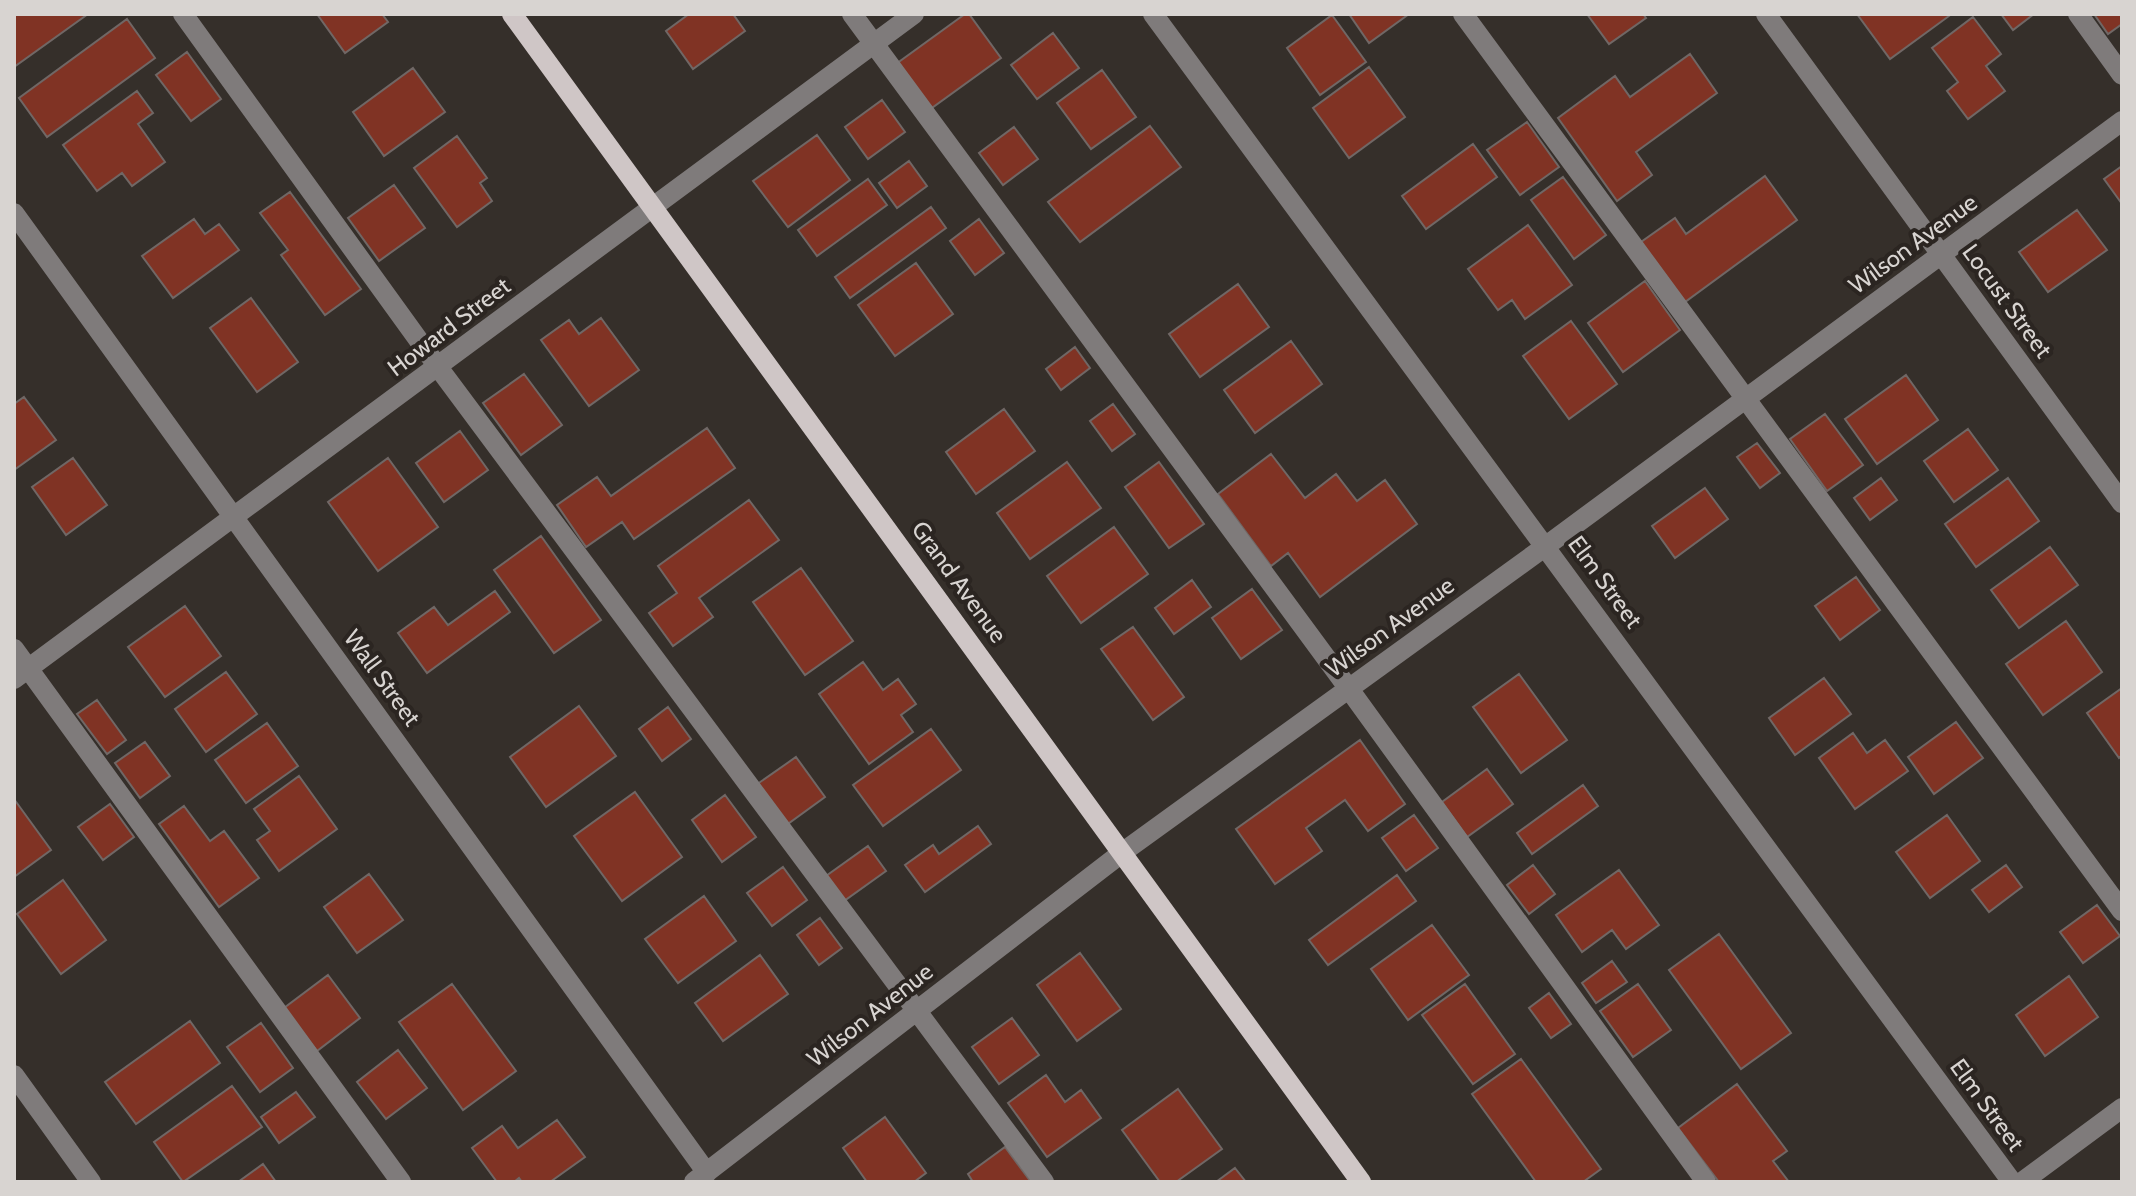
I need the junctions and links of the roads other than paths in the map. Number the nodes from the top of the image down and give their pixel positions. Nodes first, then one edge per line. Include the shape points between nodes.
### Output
1 (183, 14) edge
2 (512, 14) edge
3 (852, 14) edge
4 (914, 14) edge
5 (1153, 14) edge
6 (1463, 14) edge
7 (1766, 14) edge
8 (2078, 14) edge
9 (874, 44) junction
10 (2122, 75) edge
11 (2122, 121) edge
12 (654, 207) junction
13 (14, 213) edge
14 (1941, 255) junction
15 (438, 367) junction
16 (1747, 398) junction
17 (2122, 503) edge
18 (235, 518) junction
19 (1546, 546) junction
20 (14, 649) edge
21 (21, 674) edge
22 (1349, 689) junction
23 (1123, 852) junction
24 (2122, 911) edge
25 (918, 1011) junction
26 (14, 1075) edge
27 (2122, 1108) edge
28 (700, 1178) edge
29 (91, 1182) edge
30 (401, 1182) edge
31 (1044, 1182) edge
32 (1361, 1182) edge
33 (1706, 1182) edge
34 (2012, 1182) edge
35 (2022, 1182) edge

1 - 15 street
2 - 12 main road, Grand Avenue
3 - 9 street
4 - 9 street, Howard Street
5 - 19 street, Elm Street
6 - 16 street
7 - 14 street, Locust Street
8 - 10 street
9 - 12 street, Howard Street
9 - 22 street
11 - 14 street, Wilson Avenue
12 - 15 street, Howard Street
12 - 23 main road, Grand Avenue
13 - 18 street, Wall Street
14 - 16 street, Wilson Avenue
14 - 17 street, Locust Street
15 - 18 street, Howard Street
15 - 25 street
16 - 19 street, Wilson Avenue
16 - 24 street
18 - 21 street, Howard Street
18 - 28 street, Wall Street
19 - 22 street, Wilson Avenue
19 - 34 street, Elm Street
20 - 21 street
21 - 30 street
22 - 23 street, Wilson Avenue
22 - 33 street
23 - 25 street, Wilson Avenue
23 - 32 main road, Grand Avenue
25 - 28 street, Wilson Avenue
25 - 31 street
26 - 29 street
27 - 35 street

